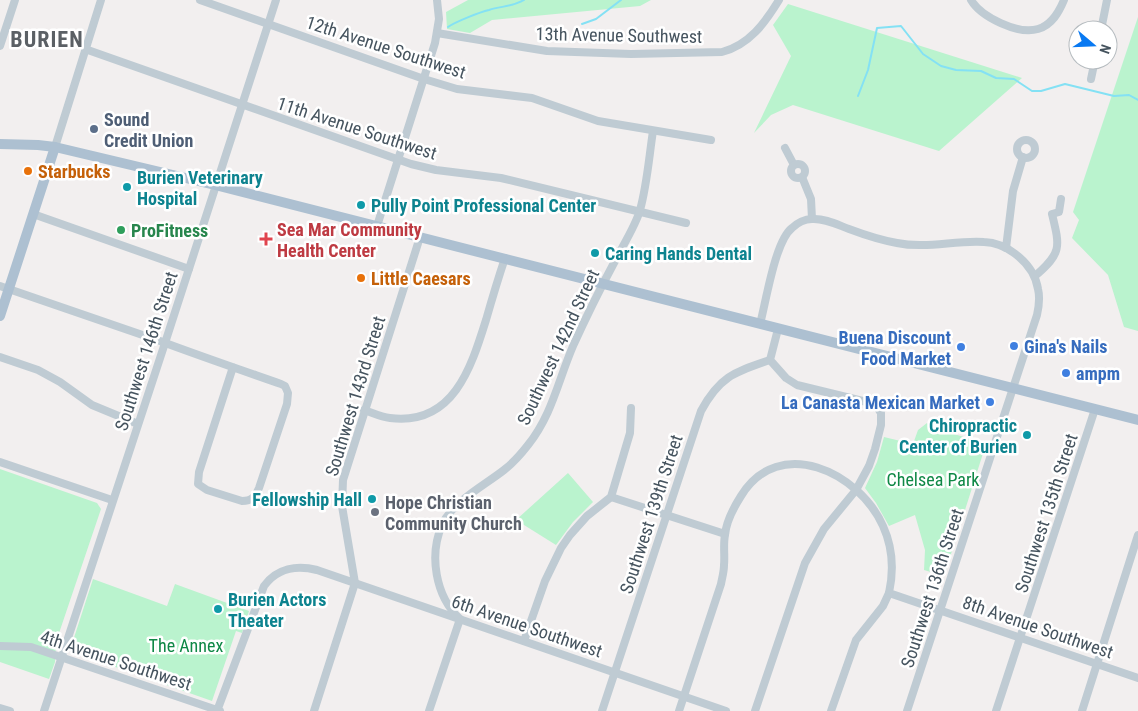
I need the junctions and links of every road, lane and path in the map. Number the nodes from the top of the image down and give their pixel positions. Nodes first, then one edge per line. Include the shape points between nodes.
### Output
1 (15, 0) edge
2 (101, 0) edge
3 (200, 0) edge
4 (276, 0) edge
5 (437, 0) edge
6 (779, 0) edge
7 (971, 0) edge
8 (1064, 0) edge
9 (1107, 0) edge
10 (1103, 20) edge
11 (269, 24) junction
12 (438, 32) junction
13 (0, 46) edge
14 (85, 49) junction
15 (1093, 70) edge
16 (424, 79) junction
17 (1091, 79) dead end
18 (241, 106) junction
19 (652, 131) junction
20 (711, 140) dead end
21 (0, 144) edge
22 (54, 147) junction
23 (785, 148) dead end
24 (1023, 157) dead end
25 (398, 160) junction
26 (215, 184) junction
27 (1061, 198) dead end
28 (640, 212) junction
29 (33, 214) junction
30 (812, 219) junction
31 (686, 223) dead end
32 (377, 226) junction
33 (420, 237) junction
34 (1006, 248) junction
35 (505, 258) junction
36 (189, 269) junction
37 (1035, 276) junction
38 (603, 283) junction
39 (4, 288) edge
40 (0, 316) edge
41 (760, 324) junction
42 (778, 329) junction
43 (165, 343) junction
44 (0, 358) edge
45 (770, 360) junction
46 (233, 367) junction
47 (1013, 388) junction
48 (631, 408) dead end
49 (1095, 409) junction
50 (364, 410) junction
51 (1138, 420) edge
52 (138, 424) junction
53 (0, 462) edge
54 (856, 490) junction
55 (611, 497) junction
56 (112, 500) junction
57 (666, 515) junction
58 (724, 534) junction
59 (1138, 535) edge
60 (355, 583) junction
61 (889, 593) junction
62 (941, 610) junction
63 (460, 619) junction
64 (1021, 637) junction
65 (524, 641) junction
66 (0, 646) edge
67 (62, 657) junction
68 (1098, 664) junction
69 (615, 672) junction
70 (1138, 678) edge
71 (684, 696) junction
72 (0, 708) edge
73 (10, 711) edge
74 (44, 711) edge
75 (218, 711) edge
76 (314, 711) edge
77 (429, 711) edge
78 (602, 711) edge
79 (679, 711) edge
80 (726, 711) edge
81 (755, 711) edge
82 (831, 711) edge
83 (907, 711) edge
84 (996, 711) edge
85 (1082, 711) edge

1 - 13 street
2 - 14 street
3 - 11 street, 12th Avenue Southwest
4 - 11 street, Southwest 146th Street
5 - 12 street via 440,13
6 - 12 street, 13th Avenue Southwest via 755,33 733,49 722,52 631,54 547,51
7 - 8 street via 992,18 1014,28 1030,30 1052,20
9 - 10 street
11 - 16 street, 12th Avenue Southwest
11 - 18 street, Southwest 146th Street
12 - 16 street
14 - 18 street, 11th Avenue Southwest
14 - 22 street
15 - 17 street
16 - 19 street, 12th Avenue Southwest via 457,89 532,98 598,121
16 - 25 street
18 - 25 street, 11th Avenue Southwest
18 - 26 street, Southwest 146th Street
19 - 20 street, 12th Avenue Southwest
19 - 28 street, Southwest 142nd Street
21 - 22 main road
22 - 26 main road
22 - 29 main road
23 - 30 street via 794,165 791,173 794,177 802,177 811,199
24 - 34 street via 1013,191
25 - 28 street, 11th Avenue Southwest via 430,169 501,178
25 - 32 street
26 - 32 main road
26 - 36 street, Southwest 146th Street
27 - 37 street via 1059,212 1052,214 1058,238 1056,253
28 - 31 street, 11th Avenue Southwest
28 - 38 street, Southwest 142nd Street
29 - 36 street
29 - 39 main road
30 - 34 street via 899,244 983,242
30 - 41 street via 792,227 782,238
32 - 33 main road
33 - 35 main road
33 - 50 street, Southwest 143rd Street
34 - 37 street
35 - 38 main road
35 - 50 street via 475,357 452,395 428,414 408,419 384,417
36 - 43 street, Southwest 146th Street
37 - 47 street, Southwest 136th Street via 1039,297 1037,315
38 - 41 main road
38 - 63 street, Southwest 142nd Street via 539,430 513,462 458,504 442,525 436,545 435,566 443,595
39 - 40 main road
39 - 43 street
41 - 42 main road
42 - 45 street
42 - 47 main road
43 - 46 street
43 - 52 street, Southwest 146th Street
44 - 52 street via 38,370 92,405
45 - 54 street via 797,385 875,404 881,413 880,433 869,466
45 - 57 street, Southwest 139th Street via 735,372 708,398
46 - 46 street via 286,387 288,393 259,488 252,499 242,501 198,484
47 - 49 main road
47 - 62 street, Southwest 136th Street
48 - 55 street via 630,433
49 - 51 main road
49 - 64 street, Southwest 135th Street
50 - 60 street, Southwest 143rd Street via 342,493
52 - 56 street, Southwest 146th Street
53 - 56 street
54 - 58 street via 821,467 778,466 767,470 749,485 734,508
54 - 61 street via 883,526 892,564
54 - 81 street via 824,529 805,562
55 - 57 street
55 - 65 street via 587,516 561,548 544,581
56 - 67 street, Southwest 146th Street
57 - 58 street
57 - 69 street, Southwest 139th Street
58 - 71 street via 721,584
59 - 68 street
60 - 63 street, 6th Avenue Southwest
60 - 75 street, 6th Avenue Southwest via 298,567 272,577 264,586
60 - 76 street, Southwest 143rd Street
61 - 62 street, 8th Avenue Southwest
61 - 82 street via 856,640
62 - 64 street, 8th Avenue Southwest
62 - 83 street, Southwest 136th Street
63 - 65 street, 6th Avenue Southwest
63 - 77 street
64 - 68 street, 8th Avenue Southwest
64 - 84 street, Southwest 135th Street
65 - 69 street, 6th Avenue Southwest
66 - 67 street, 4th Avenue Southwest via 31,647
67 - 74 street, Southwest 146th Street
67 - 75 street, 4th Avenue Southwest
68 - 70 street, 8th Avenue Southwest
68 - 85 street
69 - 71 street, 6th Avenue Southwest
69 - 78 street, Southwest 139th Street
71 - 79 street
71 - 80 street, 6th Avenue Southwest
72 - 73 street

